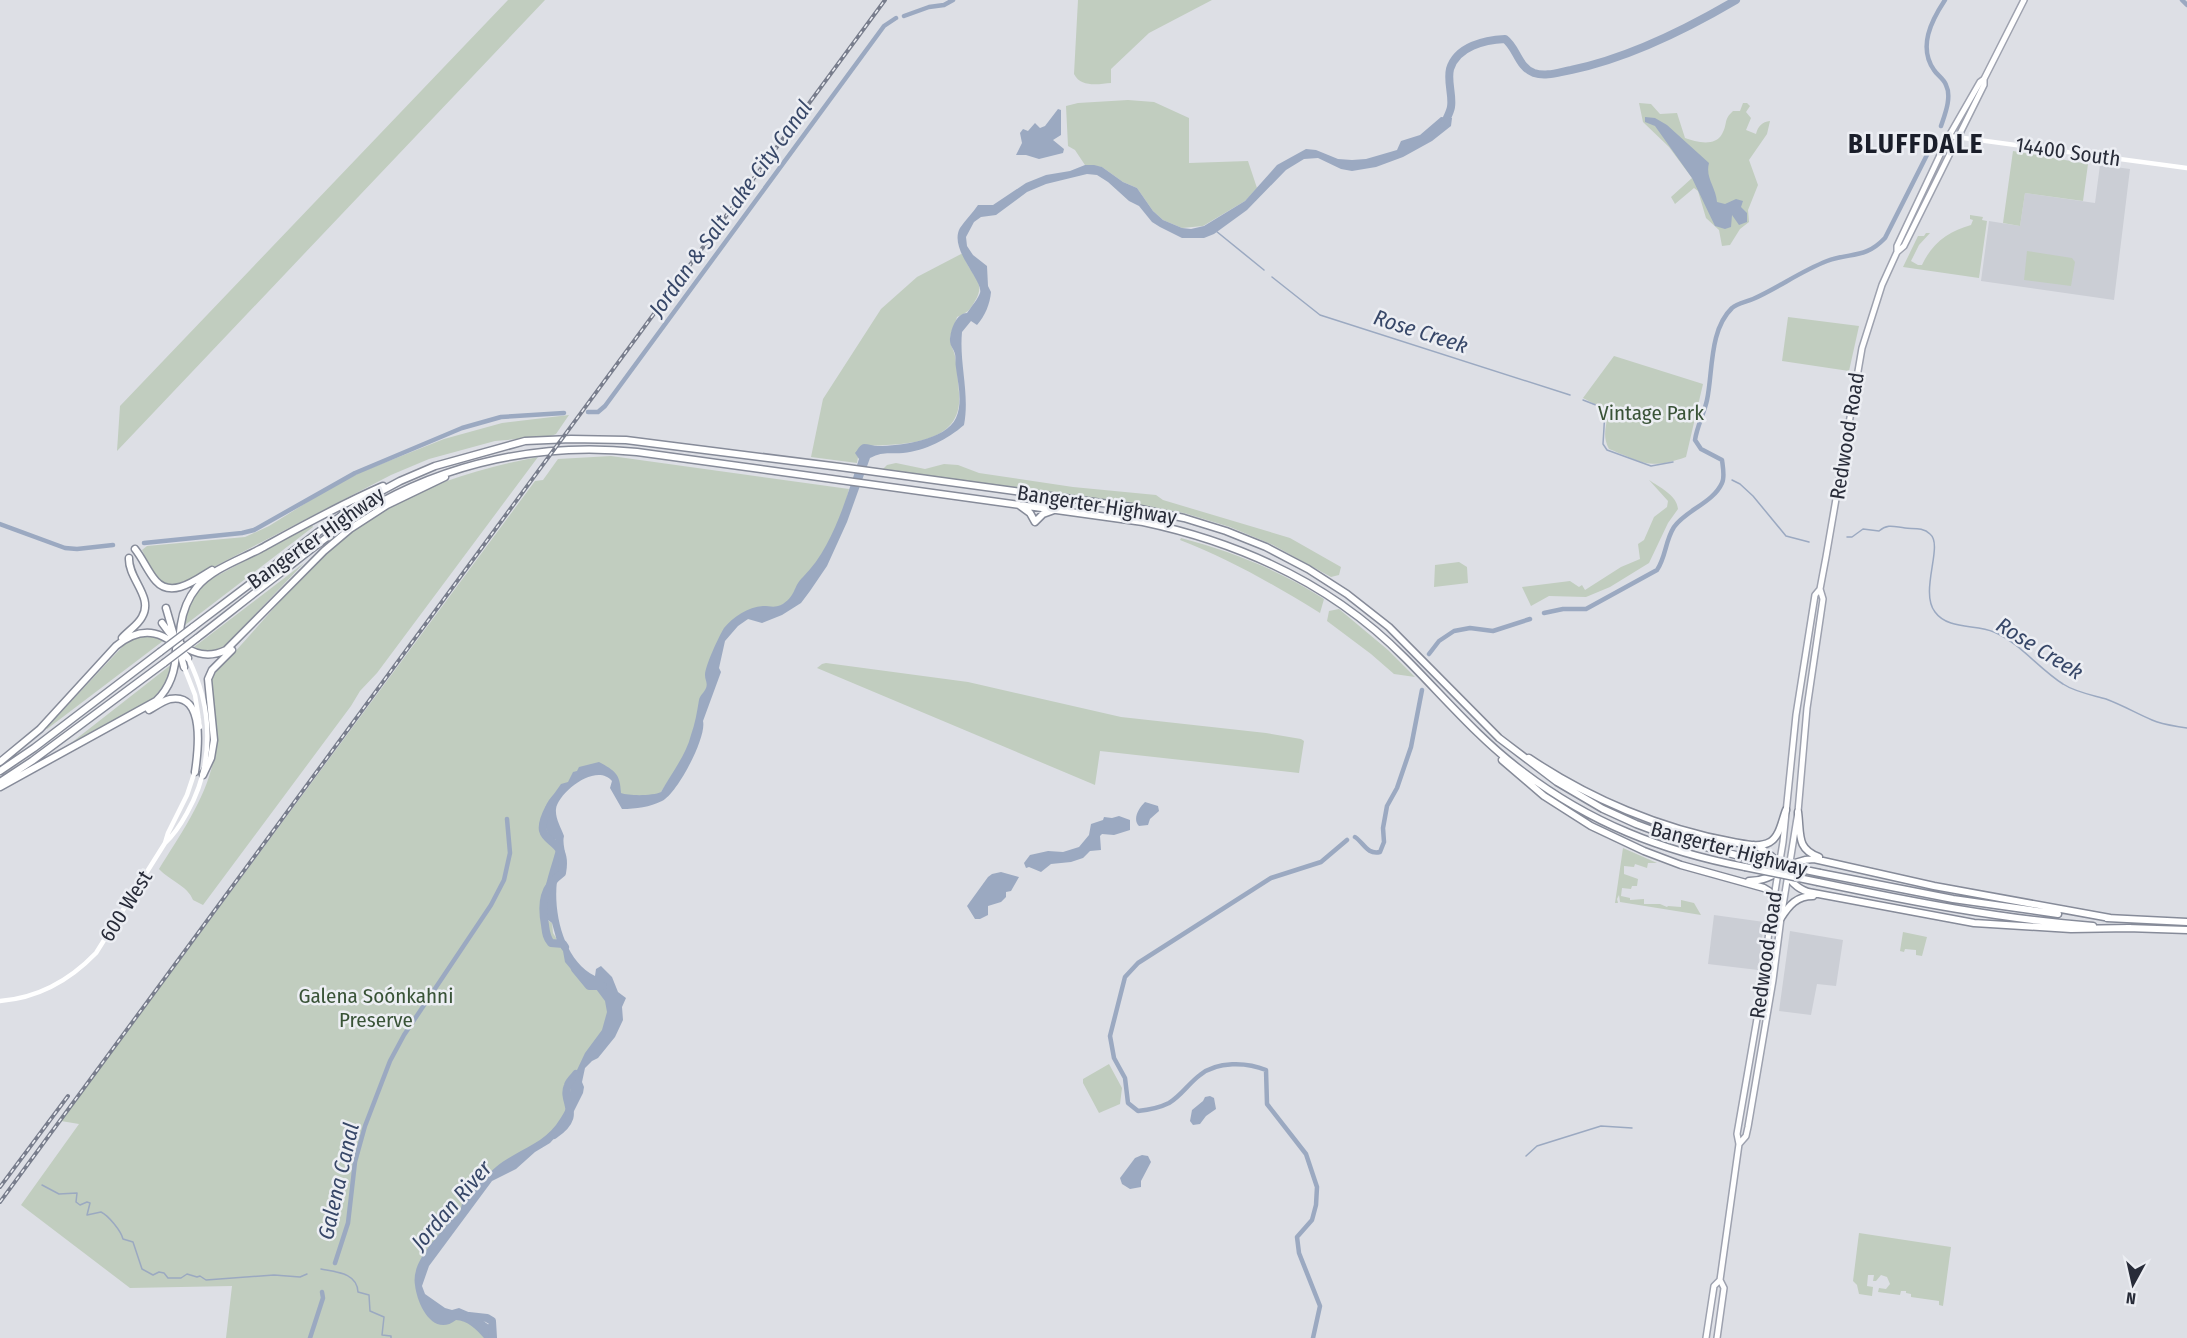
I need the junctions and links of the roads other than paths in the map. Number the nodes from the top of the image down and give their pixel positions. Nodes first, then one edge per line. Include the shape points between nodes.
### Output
1 (2024, 0) edge
2 (1984, 79) junction
3 (1949, 136) junction
4 (1959, 136) junction
5 (2187, 168) edge
6 (1897, 252) junction
7 (479, 464) junction
8 (415, 474) junction
9 (1019, 505) junction
10 (1055, 510) junction
11 (270, 544) junction
12 (135, 549) dead end
13 (129, 558) dead end
14 (1820, 589) junction
15 (281, 595) junction
16 (166, 608) dead end
17 (162, 623) dead end
18 (177, 643) junction
19 (116, 646) junction
20 (188, 658) joint
21 (184, 666) joint
22 (1446, 701) junction
23 (123, 719) junction
24 (1500, 738) junction
25 (0, 762) edge
26 (0, 771) edge
27 (195, 772) junction
28 (203, 775) junction
29 (0, 782) edge
30 (0, 787) edge
31 (1786, 810) junction
32 (1798, 812) junction
33 (165, 843) junction
34 (1754, 845) junction
35 (1831, 862) junction
36 (1784, 870) junction
37 (1743, 881) junction
38 (1827, 897) junction
39 (1774, 900) junction
40 (1781, 918) junction
41 (2109, 918) junction
42 (2187, 922) edge
43 (2130, 928) junction
44 (2187, 930) edge
45 (0, 1000) edge
46 (1739, 1144) junction
47 (1720, 1280) junction
48 (1707, 1338) edge
49 (1717, 1338) edge

1 - 2 main road
2 - 3 main road
2 - 4 main road
3 - 4 main road, 14400 South
3 - 6 main road
4 - 5 main road, 14400 South
4 - 6 main road via 1904,246
6 - 14 main road, Redwood Road via 1869,322 1858,367
7 - 9 highway, Bangerter Highway via 543,451 608,449
7 - 15 highway via 398,499 358,522
7 - 29 highway, Bangerter Highway, bridge via 422,482 363,512
8 - 11 highway via 360,496
8 - 24 highway, Bangerter Highway via 525,441 626,440 1160,512 1242,537 1325,579 1398,635
8 - 26 highway, Bangerter Highway, bridge via 361,502 316,533
9 - 10 highway, Bangerter Highway
9 - 10 highway via 1035,522 1042,514
10 - 22 highway, Bangerter Highway via 1143,522 1210,538 1277,566 1318,589 1390,643
11 - 12 highway via 174,589 158,583
11 - 18 highway via 200,584 184,610
13 - 19 highway via 146,607 141,619
14 - 31 main road, Redwood Road via 1815,595 1803,665
14 - 32 main road, Redwood Road via 1823,599
15 - 18 highway via 223,652 199,654
15 - 28 highway via 208,676 214,740
16 - 18 highway
17 - 18 highway
18 - 19 highway via 141,632
18 - 20 highway
18 - 21 highway
18 - 23 highway via 174,672 164,692
19 - 25 highway via 40,729
20 - 28 main road, 600 West via 206,711 208,741
21 - 27 main road, 600 West via 199,717
22 - 37 highway via 1500,758 1567,812 1644,851
22 - 43 highway, Bangerter Highway, bridge via 1521,771 1561,798 1598,820 1685,854 1984,914
23 - 27 highway via 170,699 187,703 196,716
23 - 30 highway
24 - 34 highway via 1563,779 1644,818
24 - 41 highway, Bangerter Highway, bridge via 1549,777 1603,809 1679,840 1747,858 1987,905
27 - 33 main road, 600 West
28 - 33 main road, 600 West via 191,807
31 - 34 highway via 1775,838
31 - 36 main road, Redwood Road
32 - 35 highway via 1804,850
32 - 36 main road, Redwood Road
33 - 45 main road, 600 West via 96,953 83,966 39,993
34 - 36 highway via 1769,852
35 - 36 highway via 1809,859
35 - 41 highway via 1934,886
36 - 37 highway via 1763,880
36 - 38 highway via 1803,890
36 - 39 main road, Redwood Road
36 - 40 main road, Redwood Road
37 - 39 highway via 1769,891
38 - 40 highway via 1800,897
38 - 43 highway via 1991,925
39 - 46 main road, Redwood Road via 1737,1134
40 - 46 main road, Redwood Road via 1748,1126
41 - 42 highway, Bangerter Highway
43 - 44 highway, Bangerter Highway
46 - 47 main road, Redwood Road
47 - 48 main road, Redwood Road via 1714,1286
47 - 49 main road, Redwood Road via 1724,1288

